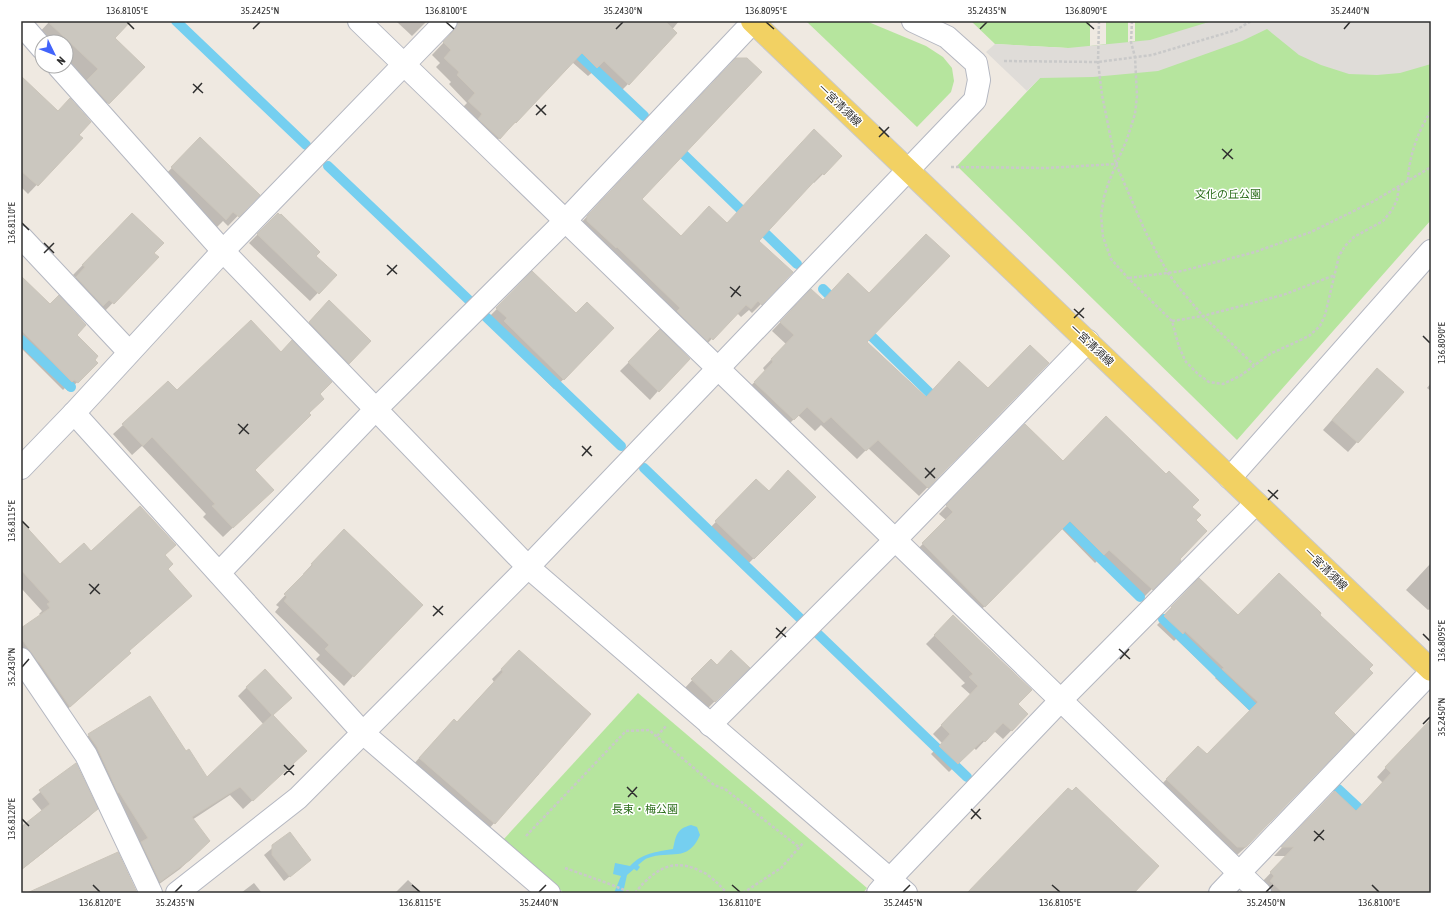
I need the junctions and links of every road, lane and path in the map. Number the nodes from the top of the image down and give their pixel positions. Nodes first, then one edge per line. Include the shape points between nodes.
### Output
1 (359, 21) edge
2 (446, 21) edge
3 (753, 21) edge
4 (913, 21) edge
5 (1099, 21) edge
6 (1132, 21) edge
7 (1251, 21) edge
8 (21, 24) edge
9 (34, 39) edge
10 (1135, 57) junction
11 (1098, 62) junction
12 (404, 65) junction
13 (65, 74) edge
14 (979, 80) junction
15 (1431, 111) edge
16 (1116, 164) junction
17 (949, 167) dead end
18 (1431, 167) edge
19 (908, 170) junction
20 (1408, 180) junction
21 (1399, 186) junction
22 (565, 221) junction
23 (21, 237) edge
24 (223, 251) junction
25 (1431, 251) edge
26 (1168, 273) junction
27 (1335, 275) junction
28 (1128, 278) junction
29 (1203, 316) junction
30 (1172, 321) junction
31 (1088, 341) junction
32 (129, 352) junction
33 (1254, 365) junction
34 (719, 369) junction
35 (375, 410) junction
36 (74, 413) junction
37 (21, 468) edge
38 (1230, 478) junction
39 (1256, 503) junction
40 (895, 540) junction
41 (528, 567) junction
42 (220, 573) junction
43 (21, 659) edge
44 (1431, 671) edge
45 (1062, 700) junction
46 (710, 725) junction
47 (363, 733) junction
48 (822, 820) junction
49 (800, 848) junction
50 (507, 857) junction
51 (563, 867) dead end
52 (1240, 873) junction
53 (891, 888) edge
54 (151, 893) edge
55 (177, 893) edge
56 (549, 893) edge
57 (632, 893) edge
58 (636, 893) edge
59 (727, 893) edge
60 (743, 893) edge
61 (1220, 893) edge
62 (1260, 893) edge

1 - 12 street
2 - 12 street
3 - 19 main road, 一宮清須線
3 - 22 street
4 - 14 street via 947,37 976,63
5 - 11 path
6 - 10 path
7 - 10 path via 1236,30 1152,55
8 - 9 street
10 - 11 path
10 - 16 path via 1135,114
11 - 14 path via 1003,61
11 - 16 path
12 - 22 street
12 - 24 street
13 - 24 street
14 - 19 street via 975,100
15 - 20 path via 1415,143
16 - 17 path via 1047,168
16 - 26 path via 1146,233
16 - 28 path via 1104,197 1101,215 1103,237 1111,259
18 - 20 path
19 - 31 main road, 一宮清須線
19 - 34 street
20 - 21 path
21 - 26 path via 1311,232 1255,252
21 - 27 path via 1392,210 1382,221 1354,237 1345,246 1339,256
22 - 34 street
22 - 35 street
23 - 32 street
24 - 32 street
24 - 35 street
25 - 38 street
26 - 28 path
26 - 29 path
27 - 29 path via 1283,295
27 - 33 path via 1320,326 1309,336 1270,354
28 - 30 path
29 - 30 path
29 - 33 path
30 - 33 path via 1186,362 1210,382 1223,384 1240,376
31 - 38 main road, 一宮清須線
31 - 40 street
32 - 36 street
34 - 40 street
34 - 41 street
35 - 41 street
35 - 42 street
36 - 37 street
36 - 42 street
38 - 39 main road, 一宮清須線
39 - 44 main road, 一宮清須線
39 - 45 street
40 - 45 street
40 - 46 street
41 - 46 street
41 - 47 street
42 - 47 street
43 - 54 street via 86,755
44 - 52 street
45 - 52 street
45 - 53 street
46 - 48 street
47 - 50 street
47 - 55 street via 298,798
48 - 49 path
48 - 53 street
49 - 50 path via 725,789 714,785 649,730 626,731
49 - 60 path via 781,868
50 - 56 street
51 - 57 path
52 - 61 street
52 - 62 street
58 - 59 path via 645,881 658,871 672,866 689,866 708,875

